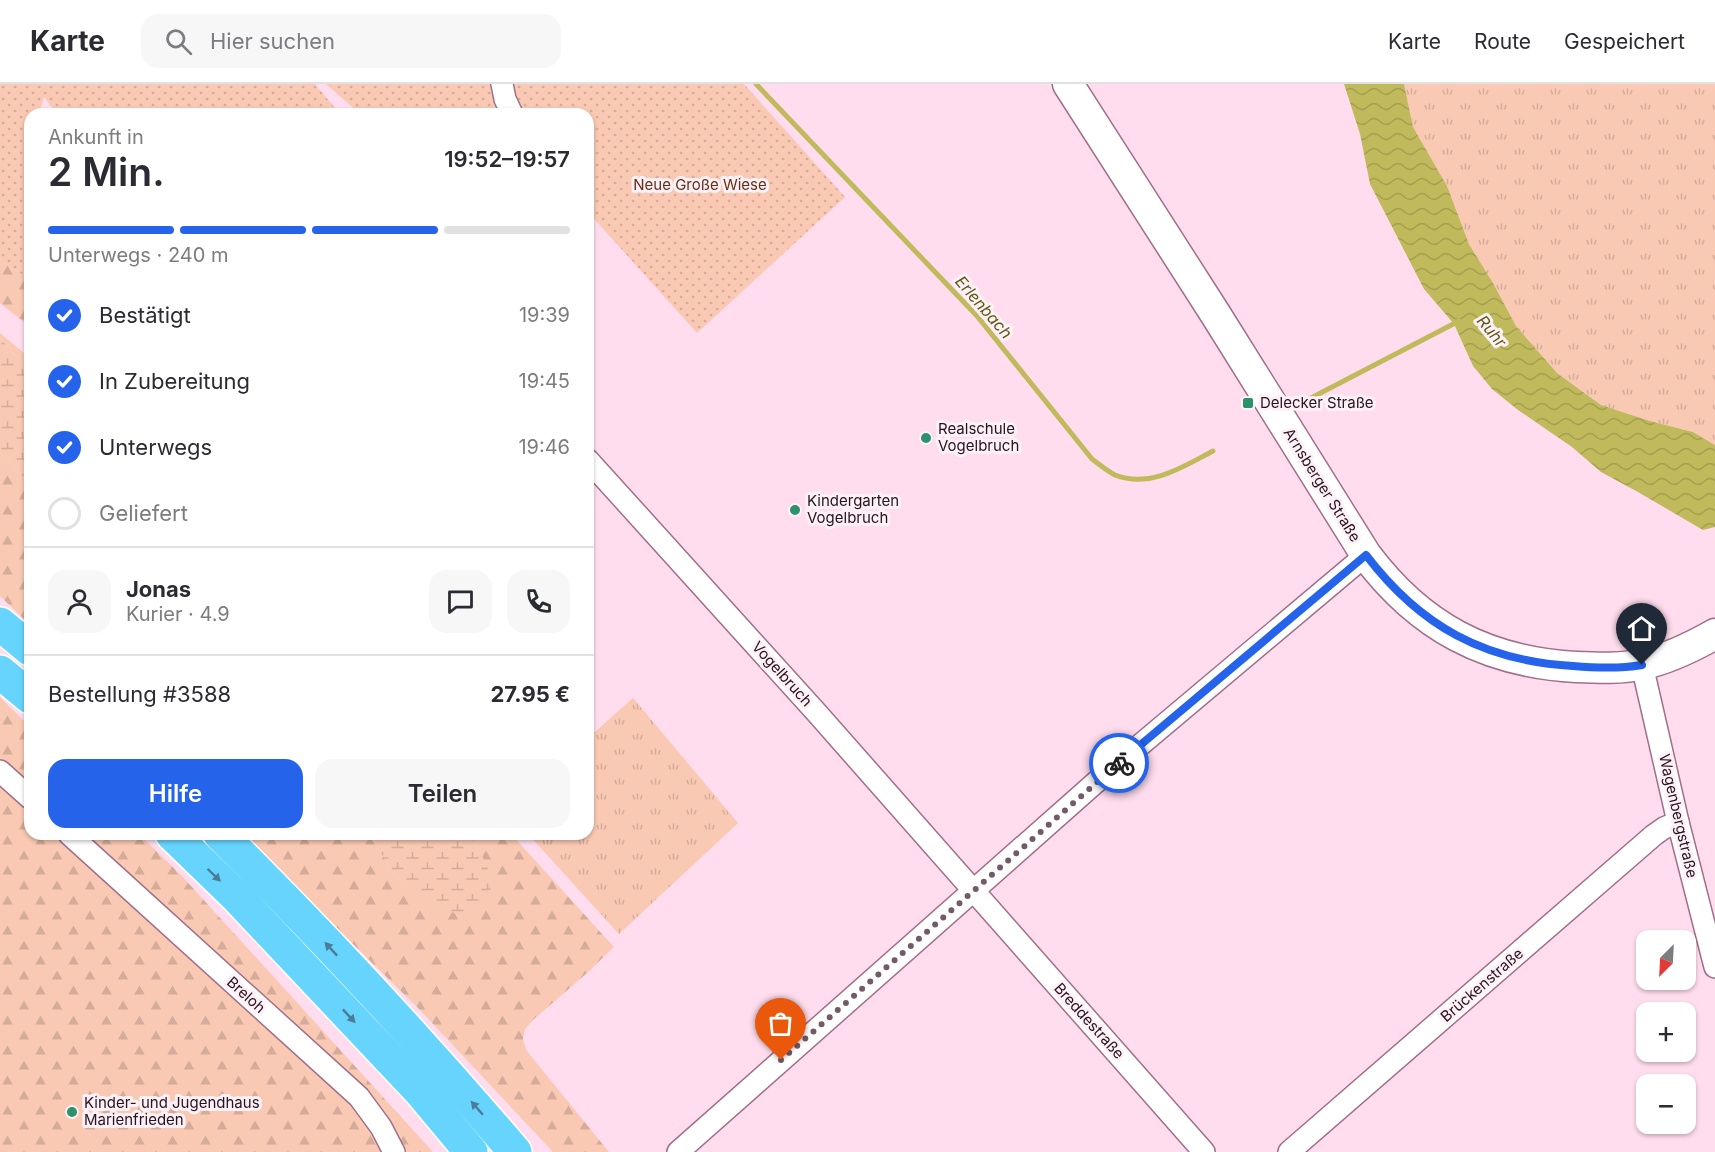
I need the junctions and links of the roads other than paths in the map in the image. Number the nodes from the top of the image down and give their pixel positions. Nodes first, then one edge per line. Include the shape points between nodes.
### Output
1 (502, 84) edge
2 (1068, 84) edge
3 (509, 108) edge
4 (594, 467) edge
5 (1366, 555) junction
6 (0, 624) edge
7 (1715, 634) edge
8 (24, 645) edge
9 (1642, 665) junction
10 (0, 672) edge
11 (24, 692) edge
12 (0, 771) edge
13 (24, 793) edge
14 (1678, 822) junction
15 (75, 840) edge
16 (178, 840) edge
17 (226, 840) edge
18 (973, 890) junction
19 (1715, 967) edge
20 (1201, 1151) edge
21 (394, 1152) edge
22 (471, 1152) edge
23 (515, 1152) edge
24 (678, 1152) edge
25 (1290, 1152) edge

1 - 3 street
2 - 5 street, Arnsberger Straße
4 - 18 street, Vogelbruch
5 - 9 street, Arnsberger Straße via 1394,590 1420,613 1473,644 1544,664 1612,668
5 - 18 street
6 - 8 highway
7 - 9 street, Arnsberger Straße via 1683,651
9 - 14 street, Wagenbergstraße
10 - 11 highway
12 - 13 street
14 - 19 street, Wagenbergstraße
14 - 25 street, Brückenstraße via 1654,835
15 - 21 street, Breloh via 359,1097
16 -> 22 highway via 420,1091
23 -> 17 highway via 444,1069
18 - 20 street, Breddestraße
18 - 24 street

